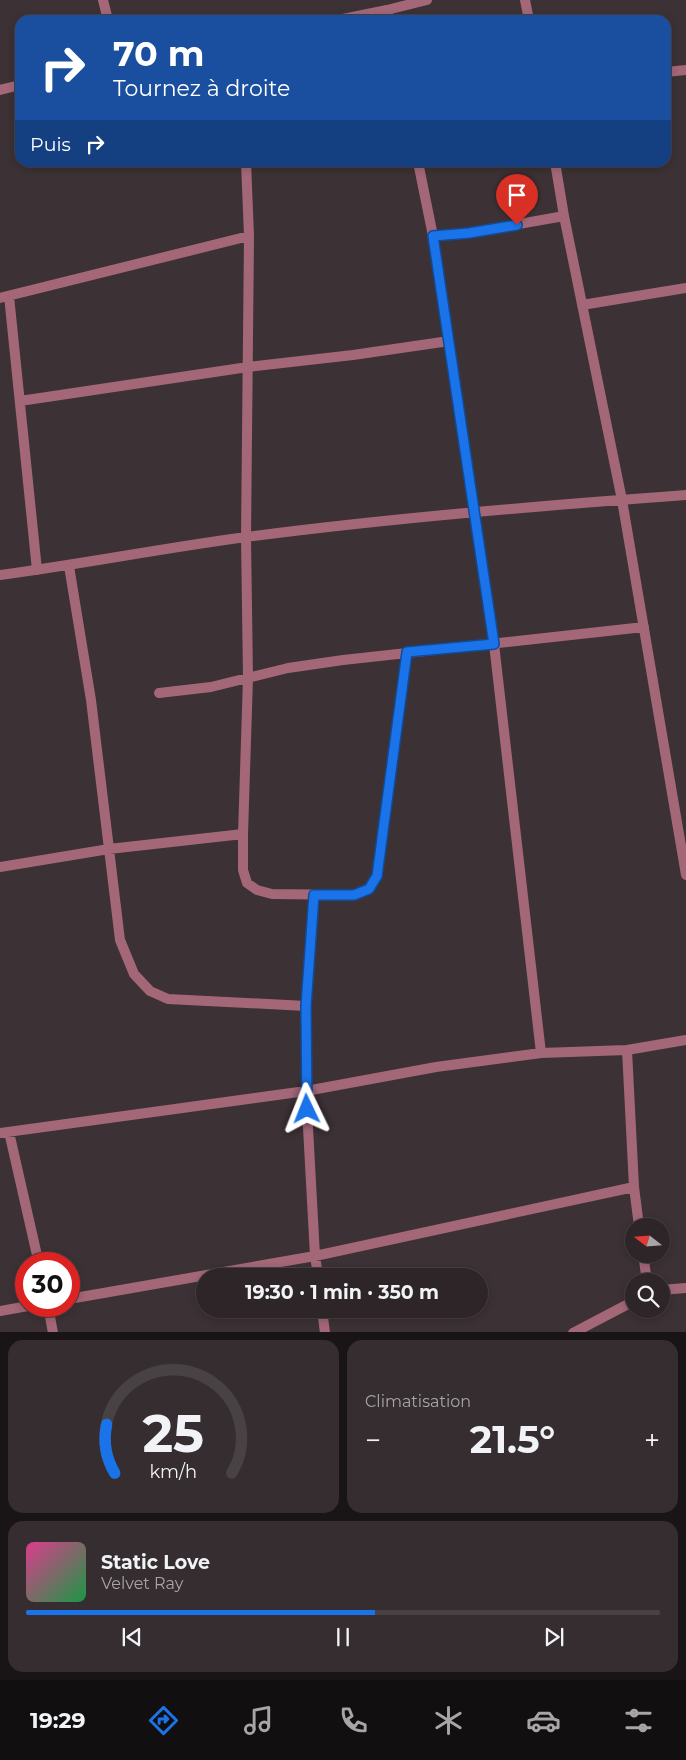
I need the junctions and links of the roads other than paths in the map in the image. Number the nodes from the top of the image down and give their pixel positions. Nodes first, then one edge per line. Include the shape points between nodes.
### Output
1 (103, 0) edge
2 (427, 0) edge
3 (525, 0) edge
4 (107, 15) edge
5 (388, 15) edge
6 (528, 15) edge
7 (686, 70) edge
8 (671, 72) edge
9 (15, 86) edge
10 (0, 90) edge
11 (246, 167) edge
12 (419, 167) edge
13 (556, 167) edge
14 (564, 216) junction
15 (249, 236) junction
16 (433, 236) junction
17 (686, 288) edge
18 (5, 297) edge
19 (582, 305) junction
20 (449, 341) junction
21 (248, 367) junction
22 (20, 400) junction
23 (686, 495) edge
24 (622, 500) junction
25 (475, 512) junction
26 (246, 537) junction
27 (69, 566) junction
28 (37, 570) junction
29 (0, 575) edge
30 (644, 627) junction
31 (494, 644) junction
32 (407, 652) junction
33 (248, 678) junction
34 (159, 693) dead end
35 (242, 834) junction
36 (109, 849) junction
37 (0, 867) edge
38 (686, 875) edge
39 (314, 895) junction
40 (306, 1006) junction
41 (686, 1040) edge
42 (627, 1050) junction
43 (541, 1053) junction
44 (306, 1091) junction
45 (4, 1132) edge
46 (634, 1187) junction
47 (638, 1218) edge
48 (36, 1252) edge
49 (315, 1256) junction
50 (317, 1268) edge
51 (686, 1288) edge
52 (670, 1289) edge
53 (80, 1297) edge
54 (625, 1306) edge
55 (15, 1308) edge
56 (0, 1311) edge
57 (50, 1317) edge
58 (323, 1318) edge
59 (53, 1332) edge
60 (325, 1332) edge
61 (573, 1332) edge

1 - 4 street
2 - 5 street
3 - 6 street
7 - 8 street
9 - 10 street
11 - 15 street
12 - 16 street
13 - 14 street
14 - 16 street
14 - 19 street
15 - 18 street
15 - 21 street
16 - 20 street
17 - 19 street
18 - 22 street
19 - 24 street
20 - 21 street
20 - 25 street
21 - 22 street
21 - 26 street
22 - 28 street
23 - 24 street
24 - 25 street
24 - 30 street
25 - 26 street
25 - 31 street
26 - 27 street
26 - 33 street
27 - 28 street
27 - 36 street via 91,700
28 - 29 street
30 - 31 street
30 - 38 street
31 - 32 street
31 - 43 street
32 - 33 street via 288,668
32 - 39 street via 377,876 369,889 354,895
33 - 34 street via 211,687
33 - 35 street
35 - 36 street
35 - 39 street via 243,870 247,884 272,894
36 - 37 street
36 - 40 street via 120,940 134,974 150,991 168,998
39 - 40 street
40 - 44 street
41 - 42 street
42 - 43 street
42 - 46 street
43 - 44 street via 436,1067
44 - 45 street
44 - 49 street
45 - 48 street
46 - 47 street
46 - 49 street
49 - 50 street
49 - 53 street
51 - 52 street
54 - 61 street
55 - 56 street
57 - 59 street
58 - 60 street

